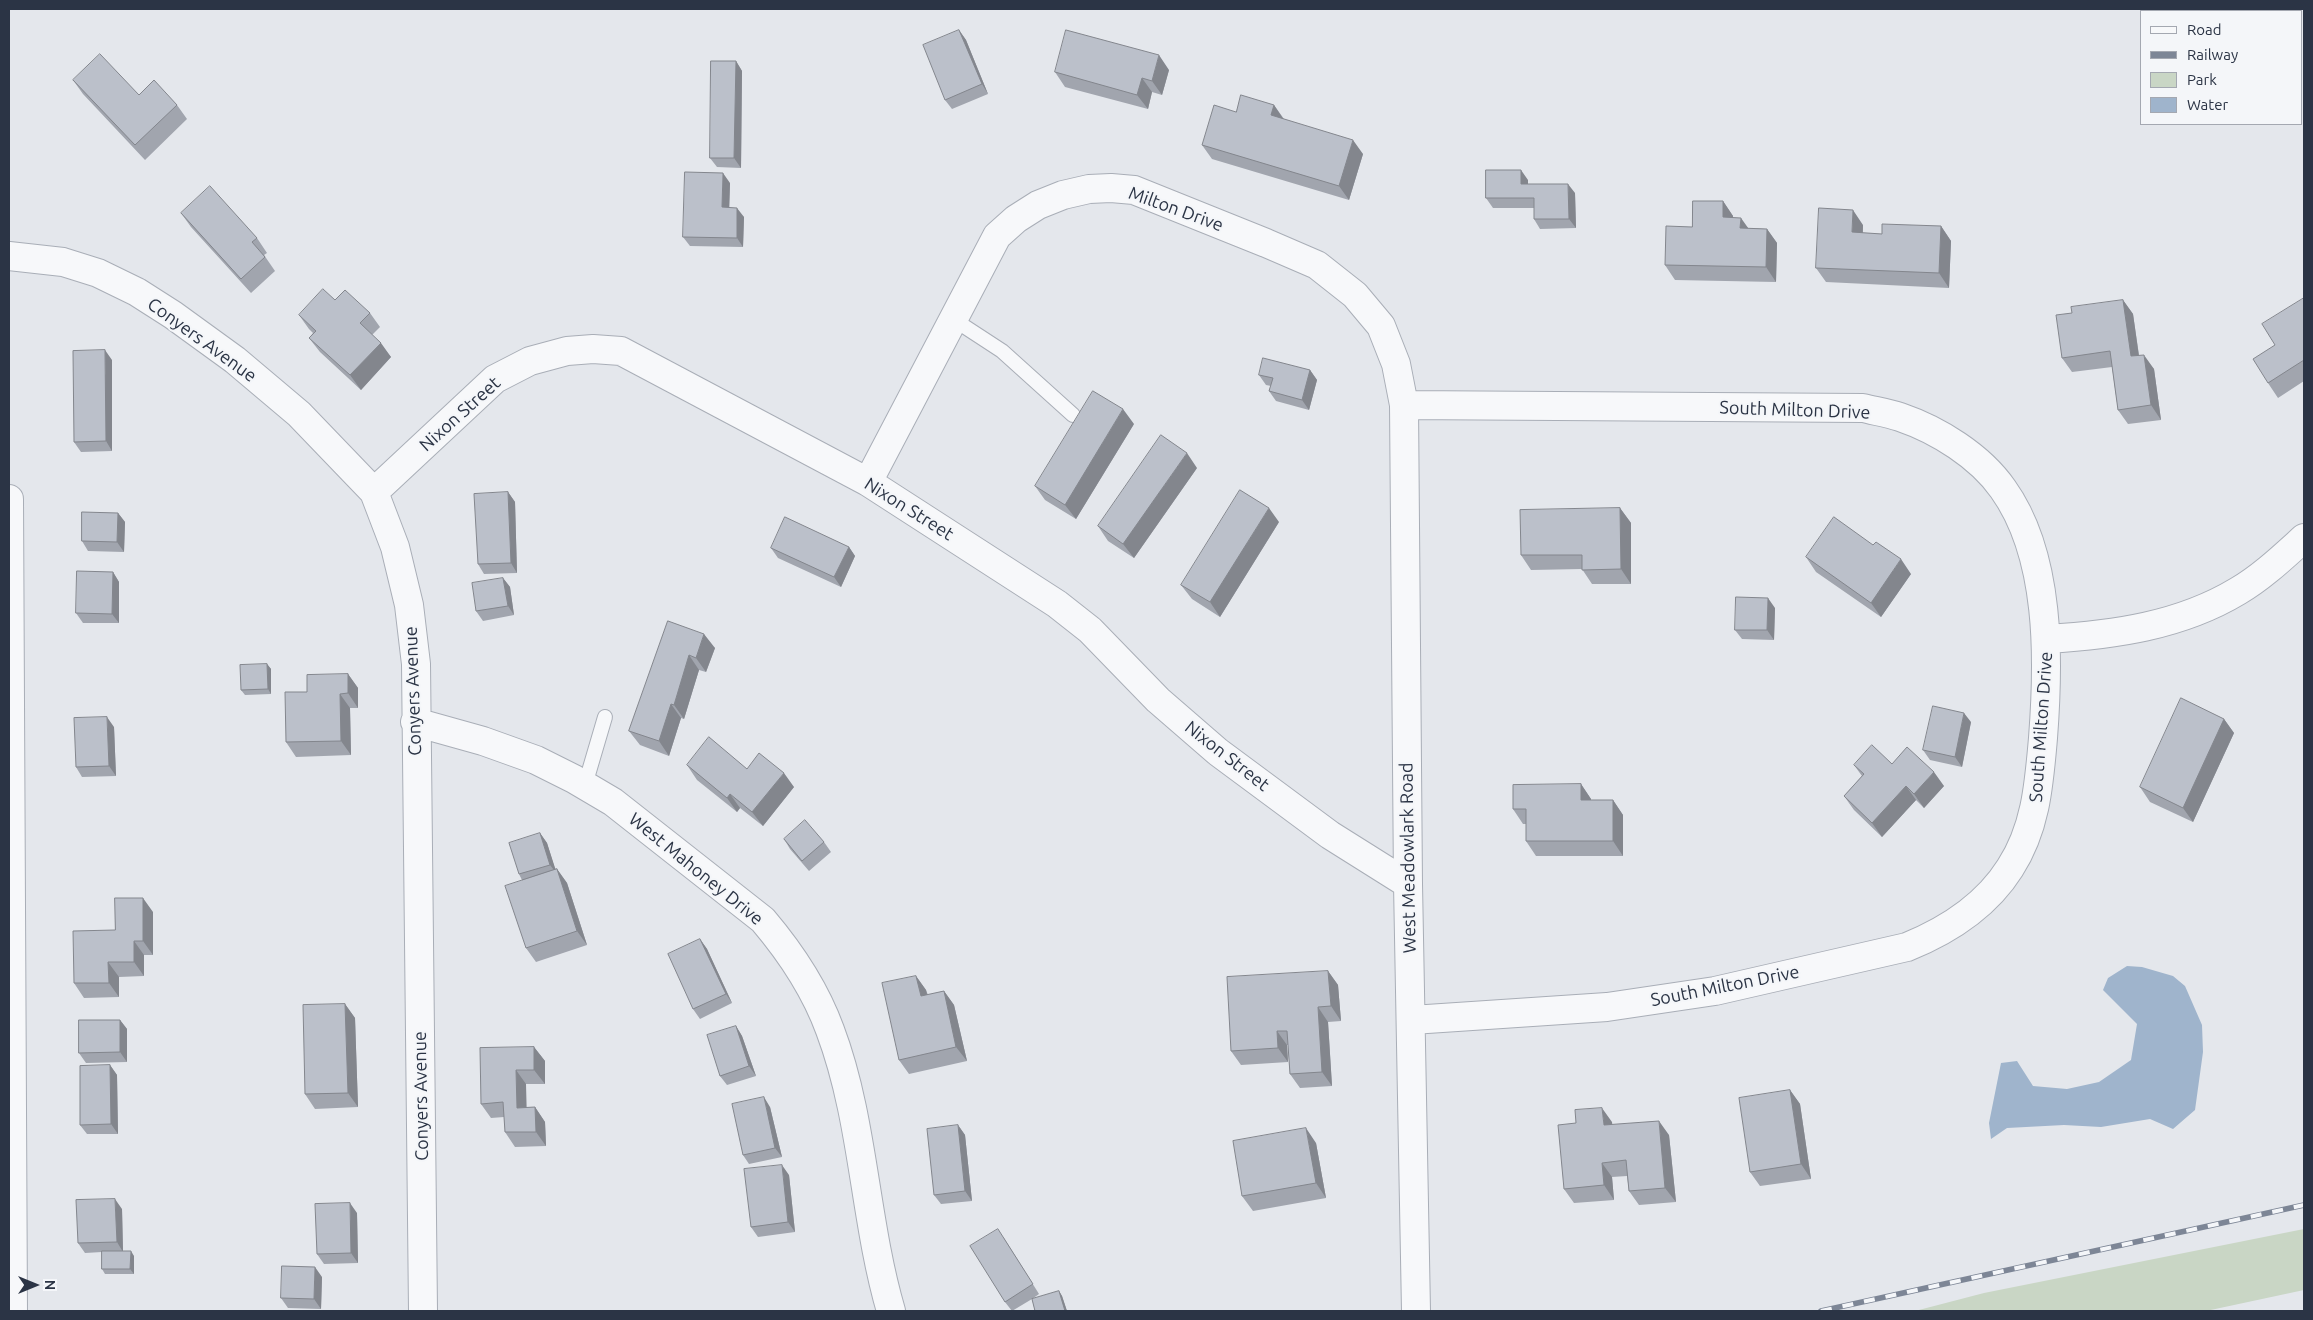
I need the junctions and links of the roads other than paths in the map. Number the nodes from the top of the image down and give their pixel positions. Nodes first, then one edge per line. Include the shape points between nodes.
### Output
1 (9, 256) edge
2 (954, 319) junction
3 (1404, 405) junction
4 (1073, 415) dead end
5 (868, 482) junction
6 (374, 492) junction
7 (9, 499) edge
8 (2304, 538) edge
9 (2046, 639) junction
10 (605, 717) dead end
11 (416, 722) junction
12 (585, 785) junction
13 (1408, 884) junction
14 (1412, 1020) junction
15 (13, 1311) edge
16 (423, 1311) edge
17 (891, 1311) edge
18 (1416, 1311) edge

1 - 6 street, Conyers Avenue via 63,262 98,274 159,306 234,360 299,414
2 - 3 street, Milton Drive via 997,236 1016,219 1063,195 1089,189 1134,190 1317,265 1356,295 1381,326 1396,364
2 - 4 lane via 1002,351
2 - 5 street, Milton Drive
3 - 9 street, South Milton Drive via 1863,408 1900,417 1941,436 1974,458 2014,505 2031,550 2043,599
3 - 13 street, West Meadowlark Road
5 - 6 street, Nixon Street via 621,350 593,349 567,351 530,361 495,379
5 - 13 street, Nixon Street via 1057,604 1090,630 1158,700 1218,752 1330,835
6 - 11 street, Conyers Avenue via 395,547 409,605 416,664
7 - 15 street
8 - 9 street via 2239,590 2197,611 2140,628 2098,636
9 - 14 street, South Milton Drive via 2046,700 2035,811 2010,868 1992,892 1959,922 1908,947 1715,991 1607,1007
10 - 12 lane
11 - 12 street, West Mahoney Drive via 536,760
11 - 16 street, Conyers Avenue
12 - 17 street, West Mahoney Drive via 612,802 762,920 803,974 830,1030 844,1074 873,1235
13 - 14 street, West Meadowlark Road
14 - 18 street, West Meadowlark Road

